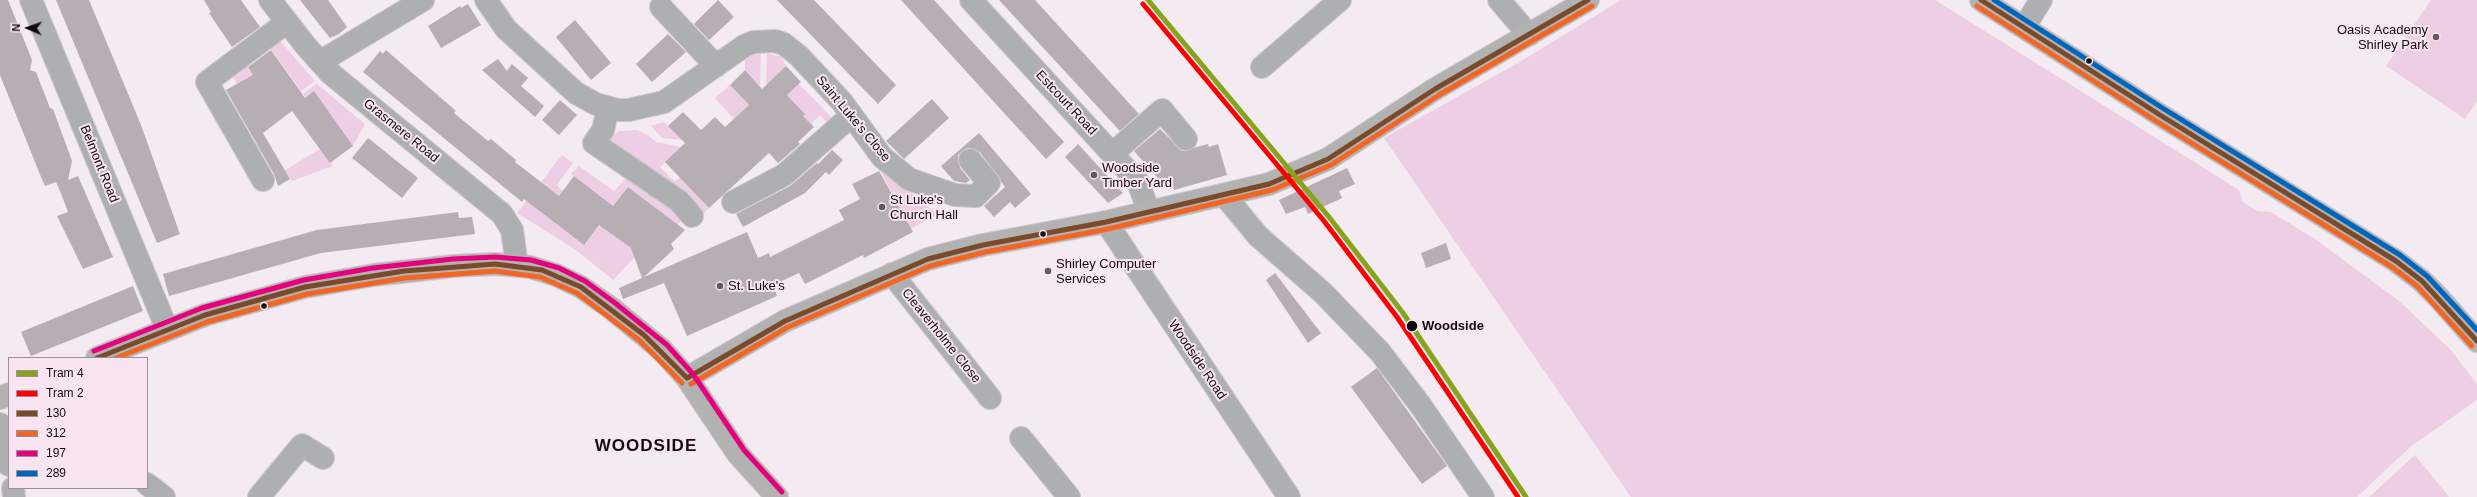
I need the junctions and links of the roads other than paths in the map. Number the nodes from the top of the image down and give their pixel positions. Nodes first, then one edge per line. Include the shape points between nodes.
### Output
1 (31, 0) edge
2 (270, 0) edge
3 (423, 0) edge
4 (486, 0) edge
5 (971, 0) edge
6 (1340, 0) edge
7 (1499, 0) edge
8 (1588, 0) edge
9 (1981, 0) edge
10 (2041, 0) edge
11 (661, 7) dead end
12 (287, 22) junction
13 (2025, 26) junction
14 (1529, 35) junction
15 (322, 63) junction
16 (716, 66) junction
17 (1262, 67) dead end
18 (608, 108) junction
19 (851, 116) junction
20 (1186, 139) dead end
21 (1112, 154) junction
22 (970, 160) dead end
23 (263, 180) dead end
24 (1224, 195) junction
25 (733, 202) dead end
26 (1149, 212) junction
27 (692, 216) dead end
28 (1106, 222) junction
29 (517, 266) junction
30 (892, 274) junction
31 (167, 329) junction
32 (2477, 341) edge
33 (99, 357) edge
34 (687, 378) junction
35 (990, 398) dead end
36 (0, 424) edge
37 (1021, 438) dead end
38 (322, 458) dead end
39 (8, 460) edge
40 (148, 485) edge
41 (773, 495) edge
42 (164, 497) edge
43 (259, 497) edge
44 (1069, 497) edge
45 (1289, 497) edge
46 (1483, 497) edge

1 - 31 street, Belmont Road
2 - 12 street, Grasmere Road
3 - 15 street
4 - 18 street, Saint Luke's Close via 506,28 576,93
5 - 21 street, Estcourt Road
6 - 17 street
7 - 14 street
8 - 14 main road
9 - 13 main road
10 - 13 street
11 - 16 street
12 - 15 street, Grasmere Road
12 - 23 street via 207,82
13 - 32 main road via 2154,111 2396,261 2440,298
14 - 24 main road via 1435,89 1328,159 1263,187
15 - 29 street, Grasmere Road via 344,85 502,214 512,230
16 - 18 street, Saint Luke's Close via 664,102 629,110
16 - 19 street, Saint Luke's Close via 735,51 754,42 775,41 784,44 799,56 842,102
18 - 27 street via 603,130 594,143 679,201
19 - 22 street, Saint Luke's Close via 882,157 909,179 955,195 976,196 989,183
19 - 25 street via 784,175
20 - 21 street via 1162,110
21 - 26 street, Estcourt Road via 1138,182
24 - 26 main road
24 - 46 street via 1258,236 1323,293 1380,352 1421,406
26 - 28 main road
28 - 30 main road via 983,245 928,260
28 - 45 street, Woodside Road
29 - 31 main road via 454,266 339,280 271,295
29 - 34 main road via 556,275 581,287 644,335
30 - 34 main road via 785,321
30 - 35 street, Cleaverholme Close
31 - 33 main road
34 - 41 main road via 726,439
36 - 39 street
37 - 44 street
38 - 43 street via 302,445
40 - 42 street

